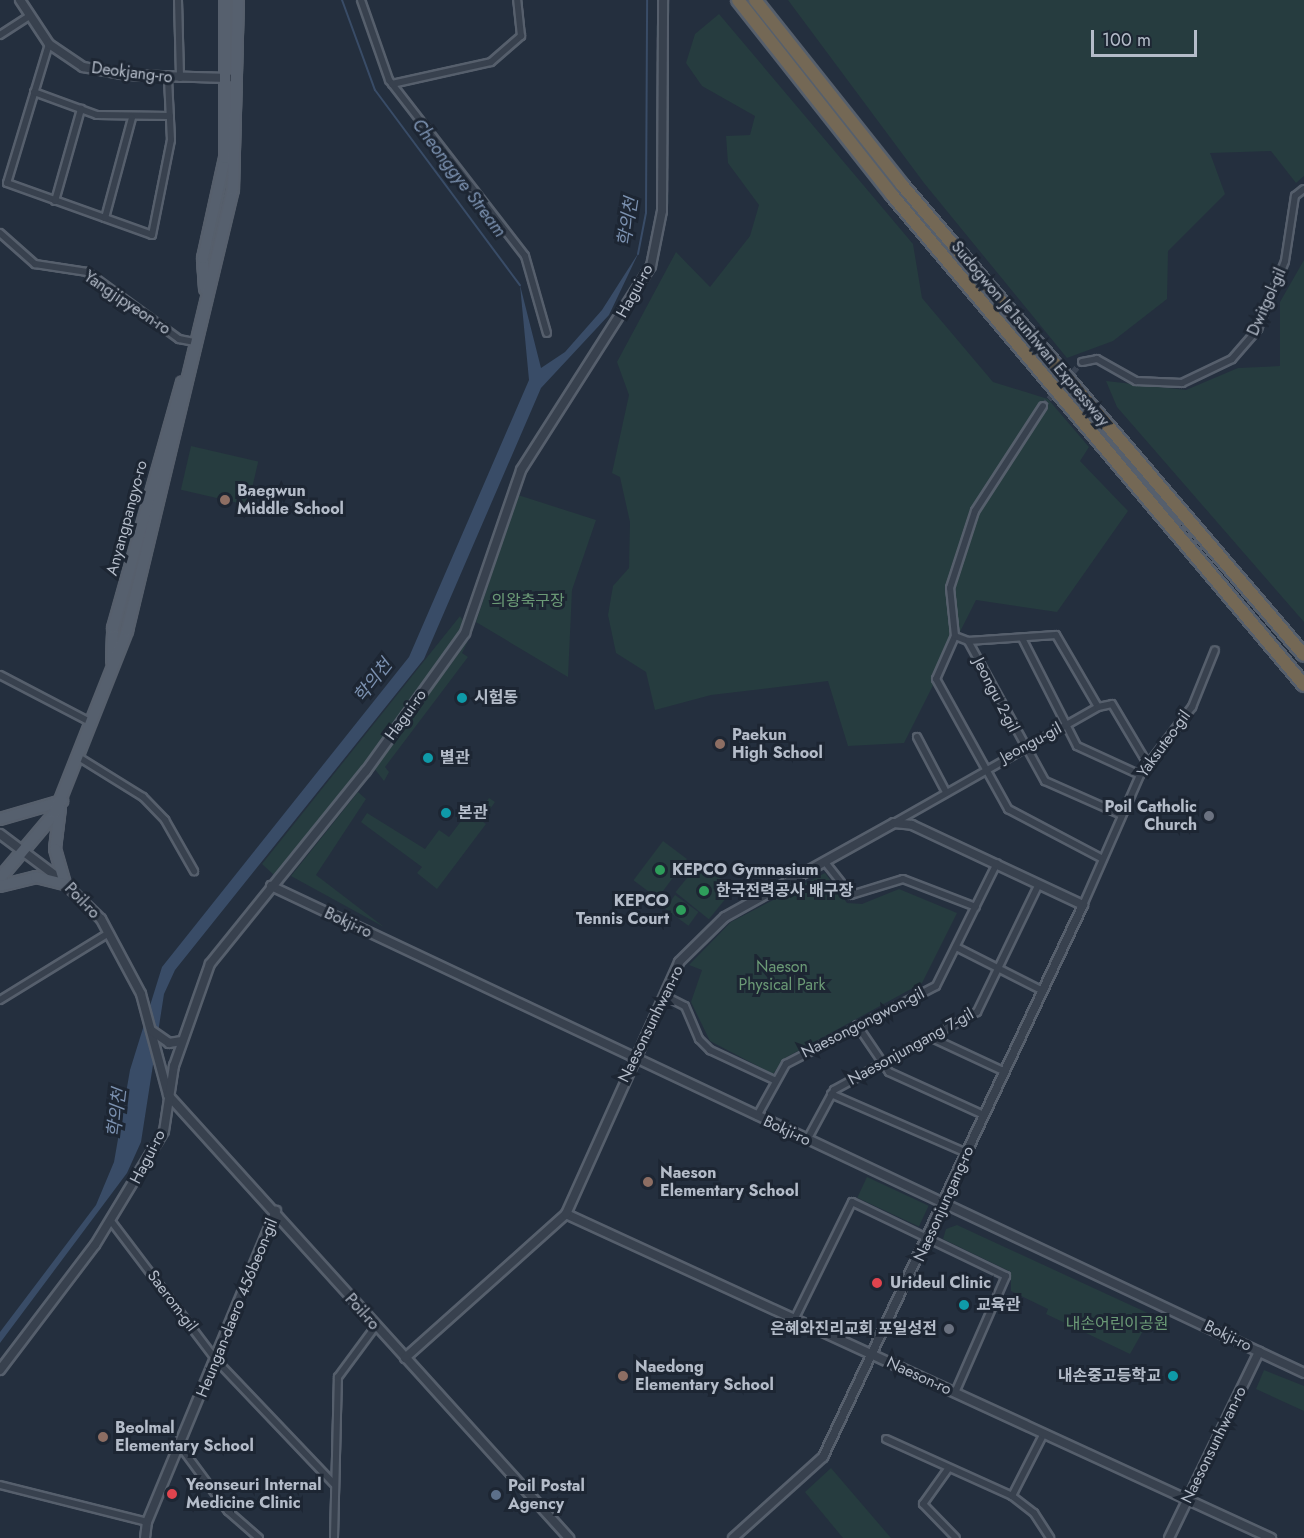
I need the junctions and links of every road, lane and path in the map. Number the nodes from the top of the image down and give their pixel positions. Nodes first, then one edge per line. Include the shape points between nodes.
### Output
1 (20, 0) edge
2 (178, 0) edge
3 (225, 0) edge
4 (238, 0) edge
5 (361, 0) edge
6 (517, 0) edge
7 (663, 0) edge
8 (738, 0) edge
9 (755, 0) edge
10 (29, 16) junction
11 (1, 32) edge
12 (49, 44) junction
13 (168, 78) junction
14 (180, 78) junction
15 (232, 78) junction
16 (392, 84) junction
17 (34, 92) junction
18 (81, 109) junction
19 (170, 116) junction
20 (132, 118) junction
21 (1304, 189) edge
22 (55, 201) junction
23 (105, 218) junction
24 (0, 233) edge
25 (547, 333) dead end
26 (194, 342) junction
27 (1082, 362) dead end
28 (1043, 406) tunnel mouth
29 (955, 636) junction
30 (1022, 638) junction
31 (968, 641) junction
32 (1215, 650) dead end
33 (1304, 655) edge
34 (0, 675) edge
35 (1304, 685) edge
36 (1098, 707) junction
37 (92, 724) junction
38 (1064, 726) junction
39 (917, 737) dead end
40 (1024, 747) junction
41 (80, 758) junction
42 (1147, 763) junction
43 (987, 767) junction
44 (1140, 775) junction
45 (945, 790) junction
46 (62, 801) junction
47 (1122, 815) junction
48 (0, 819) edge
49 (894, 823) junction
50 (0, 834) edge
51 (26, 851) junction
52 (1103, 859) junction
53 (825, 862) junction
54 (997, 863) junction
55 (194, 871) dead end
56 (0, 878) edge
57 (65, 884) junction
58 (1039, 884) junction
59 (0, 886) edge
60 (271, 886) junction
61 (1083, 905) junction
62 (976, 907) junction
63 (109, 933) junction
64 (956, 947) junction
65 (998, 967) junction
66 (1043, 991) junction
67 (664, 996) junction
68 (0, 1000) edge
69 (857, 1025) junction
70 (152, 1030) junction
71 (930, 1037) junction
72 (179, 1043) junction
73 (632, 1057) junction
74 (880, 1064) junction
75 (1005, 1072) junction
76 (774, 1080) junction
77 (831, 1094) junction
78 (168, 1095) junction
79 (984, 1115) junction
80 (757, 1116) junction
81 (807, 1140) junction
82 (967, 1153) junction
83 (944, 1203) junction
84 (276, 1211) junction
85 (567, 1214) junction
86 (111, 1221) junction
87 (928, 1239) junction
88 (796, 1316) junction
89 (375, 1326) junction
90 (1259, 1352) junction
91 (873, 1355) junction
92 (405, 1358) junction
93 (216, 1360) junction
94 (0, 1370) edge
95 (1304, 1373) edge
96 (955, 1394) junction
97 (1042, 1437) junction
98 (886, 1439) dead end
99 (180, 1446) junction
100 (948, 1469) junction
101 (334, 1484) junction
102 (0, 1485) edge
103 (1012, 1496) junction
104 (1186, 1501) junction
105 (147, 1522) junction
106 (145, 1538) edge
107 (259, 1538) edge
108 (333, 1538) edge
109 (569, 1538) edge
110 (733, 1538) edge
111 (956, 1538) edge
112 (1050, 1538) edge
113 (1169, 1538) edge
114 (1271, 1538) edge

1 - 10 street, Deokjang-ro
2 - 14 street
3 - 15 main road, Anyangpangyo-ro
4 - 15 main road, Anyangpangyo-ro
5 - 16 street via 377,55
6 - 16 street via 520,36 491,62
7 - 60 street, Hagui-ro via 662,211 651,266 520,470 465,633 366,771
8 - 35 highway, Sudogwon Je1sunhwan Expressway via 892,195
9 - 33 highway, Sudogwon Je1sunhwan Expressway via 902,185
10 - 11 street
10 - 12 street, Deokjang-ro
12 - 13 street, Deokjang-ro via 64,58 100,72
12 - 17 street
13 - 14 street, Deokjang-ro
13 - 19 street
14 - 15 street, Deokjang-ro
15 - 26 main road, Anyangpangyo-ro via 236,170 219,261 205,293
16 - 25 street via 525,256
17 - 18 street
17 - 22 street via 7,183
18 - 20 street
18 - 22 street
19 - 20 street
19 - 23 street via 171,140 152,235
20 - 23 street
21 - 27 street, Dwitgol-gil via 1295,196 1286,261 1258,329 1232,360 1182,384 1136,381 1097,359
22 - 23 street
24 - 26 street, Yangjipyeon-ro via 35,264 87,272 179,339
26 - 37 main road, Anyangpangyo-ro via 127,631
28 - 29 street via 975,511 951,588
29 - 31 street, Jeongu 2-gil
29 - 43 street via 936,679
30 - 31 street
30 - 36 street via 1056,635
30 - 38 street
31 - 40 street, Jeongu 2-gil
32 - 42 street, Yaksuteo-gil via 1192,707
34 - 37 street
36 - 38 street, Jeongu-gil
36 - 42 street via 1112,704
37 - 41 main road, Anyangpangyo-ro
38 - 40 street, Jeongu-gil
38 - 44 street via 1077,746
39 - 45 street
40 - 43 street, Jeongu-gil
40 - 47 street, Jeongu 2-gil via 1045,781
41 - 46 main road, Anyangpangyo-ro
41 - 55 street via 143,797 165,820
42 - 44 street, Yaksuteo-gil
43 - 45 street, Jeongu-gil
43 - 52 street via 1017,818
44 - 47 street, Yaksuteo-gil
45 - 49 street, Jeongu-gil
46 - 48 main road
46 - 51 main road, Anyangpangyo-ro
46 - 57 main road via 55,849
47 - 52 street, Yaksuteo-gil
49 - 53 street, Naesonsunhwan-ro
49 - 54 street via 912,825
50 - 51 street, Poil-ro
51 - 56 main road, Anyangpangyo-ro
51 - 57 street, Poil-ro
52 - 61 street, Yaksuteo-gil
53 - 62 street via 851,895 903,879
53 - 67 street, Naesonsunhwan-ro via 704,934 679,962
54 - 58 street
54 - 62 street, Naesongongwon-gil
57 - 59 main road via 36,877
57 - 63 street, Poil-ro
58 - 61 street
58 - 65 street, Naesonjungang 7-gil
60 - 72 street, Hagui-ro via 210,964
60 - 73 street, Bokji-ro
61 - 66 street, Naesonjungang-ro
62 - 64 street, Naesongongwon-gil
63 - 68 street
63 - 70 street, Poil-ro via 141,994
64 - 65 street
64 - 69 street, Naesongongwon-gil via 936,986
65 - 66 street
65 - 71 street, Naesonjungang 7-gil via 977,1012
66 - 75 street, Naesonjungang-ro
67 - 73 street, Naesonsunhwan-ro
67 - 76 street via 685,1006 699,1039 710,1050
69 - 74 street
69 - 76 street, Naesongongwon-gil via 786,1064
70 - 72 street
70 - 78 street, Poil-ro
71 - 74 street, Naesonjungang 7-gil
71 - 75 street
72 - 78 street, Hagui-ro
73 - 80 street, Bokji-ro
73 - 85 street, Naesonsunhwan-ro
74 - 77 street, Naesonjungang 7-gil
74 - 79 street
75 - 79 street, Naesonjungang-ro
76 - 80 street, Naesongongwon-gil
77 - 81 street, Naesonjungang 7-gil
77 - 82 street
78 - 84 street, Poil-ro
78 - 86 street, Hagui-ro via 164,1131
79 - 82 street, Naesonjungang-ro
80 - 81 street, Bokji-ro
81 - 83 street, Bokji-ro
82 - 83 street, Naesonjungang-ro
83 - 87 street, Naesonjungang-ro
83 - 90 street, Bokji-ro
84 - 89 street, Poil-ro
84 - 93 street, Heungan-daero 456beon-gil
85 - 88 street, Naeson-ro
85 - 92 street, Naesonsunhwan-ro
86 - 93 street, Saerom-gil
86 - 94 street, Hagui-ro
87 - 88 street via 852,1202
87 - 91 street, Naesonjungang-ro
87 - 96 street via 1006,1276
88 - 91 street, Naeson-ro
89 - 92 street, Poil-ro
89 - 101 street via 338,1377
90 - 95 street, Bokji-ro
90 - 104 street, Naesonsunhwan-ro
91 - 96 street, Naeson-ro
91 - 110 street, Naesonjungang-ro via 823,1457
92 - 109 street, Poil-ro
93 - 99 street, Heungan-daero 456beon-gil
93 - 101 street, Saerom-gil
96 - 97 street, Naeson-ro
97 - 103 street
97 - 104 street, Naeson-ro
98 - 100 street
99 - 105 street, Heungan-daero 456beon-gil
99 - 107 street via 228,1511
100 - 103 street
100 - 111 street via 923,1504
101 - 108 street
102 - 105 street
103 - 112 street via 1034,1513
104 - 113 street, Naesonsunhwan-ro
104 - 114 street, Naeson-ro
105 - 106 street, Heungan-daero 456beon-gil

